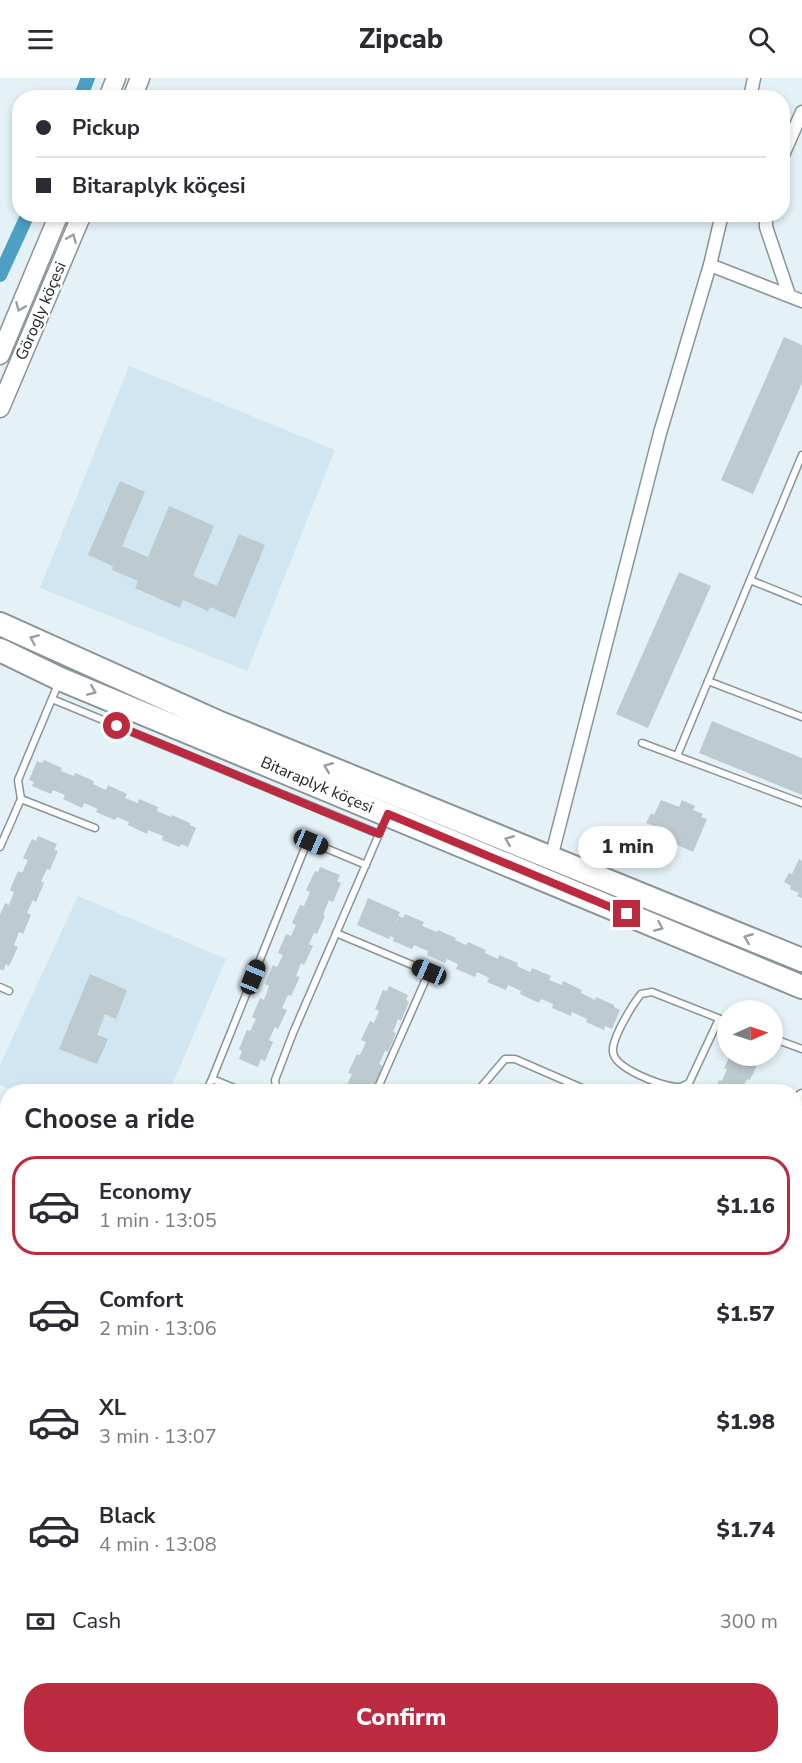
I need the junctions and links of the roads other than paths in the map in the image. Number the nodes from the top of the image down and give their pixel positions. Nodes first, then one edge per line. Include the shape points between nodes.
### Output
1 (802, 112) edge
2 (790, 139) edge
3 (56, 222) edge
4 (79, 222) edge
5 (720, 222) edge
6 (766, 222) edge
7 (710, 265) junction
8 (789, 295) junction
9 (802, 301) edge
10 (0, 355) edge
11 (0, 408) edge
12 (802, 455) edge
13 (750, 580) junction
14 (802, 601) edge
15 (0, 624) edge
16 (0, 650) edge
17 (708, 681) junction
18 (56, 689) junction
19 (802, 717) edge
20 (642, 743) dead end
21 (677, 756) junction
22 (21, 799) junction
23 (802, 803) edge
24 (383, 824) junction
25 (94, 828) dead end
26 (0, 847) edge
27 (551, 858) junction
28 (366, 865) junction
29 (336, 933) junction
30 (802, 960) edge
31 (0, 987) edge
32 (802, 987) edge
33 (9, 991) dead end
34 (719, 1019) joint
35 (783, 1042) edge
36 (802, 1049) edge
37 (212, 1078) junction
38 (209, 1084) edge
39 (226, 1084) edge
40 (276, 1084) edge
41 (380, 1084) edge
42 (484, 1084) edge
43 (573, 1084) edge
44 (665, 1084) edge
45 (687, 1084) edge

1 - 2 street
3 -> 10 main road, Görogly köçesi
11 -> 4 main road, Görogly köçesi
5 - 7 street
6 - 8 street
7 - 8 street
7 - 27 street via 660,433
8 - 9 street
12 - 13 lane
13 - 14 lane
13 - 17 lane
27 -> 15 highway, Bitaraplyk köçesi via 220,723
16 - 18 highway, Bitaraplyk köçesi
17 - 19 lane
17 - 21 lane
18 - 22 lane via 18,780
18 - 24 highway, Bitaraplyk köçesi
20 - 21 lane
21 - 23 lane
22 - 25 lane
22 - 26 lane
24 - 28 lane
24 -> 32 highway, Bitaraplyk köçesi
30 -> 27 highway, Bitaraplyk köçesi
28 - 29 lane
28 - 37 lane via 311,842 306,845
29 - 40 lane
29 - 41 lane via 429,972
31 - 33 lane
34 - 44 lane via 652,992 641,994 636,1000 614,1041 613,1053 621,1066
34 - 45 lane
35 - 36 lane
37 - 38 lane
37 - 39 lane
42 - 43 lane via 506,1059 515,1059

